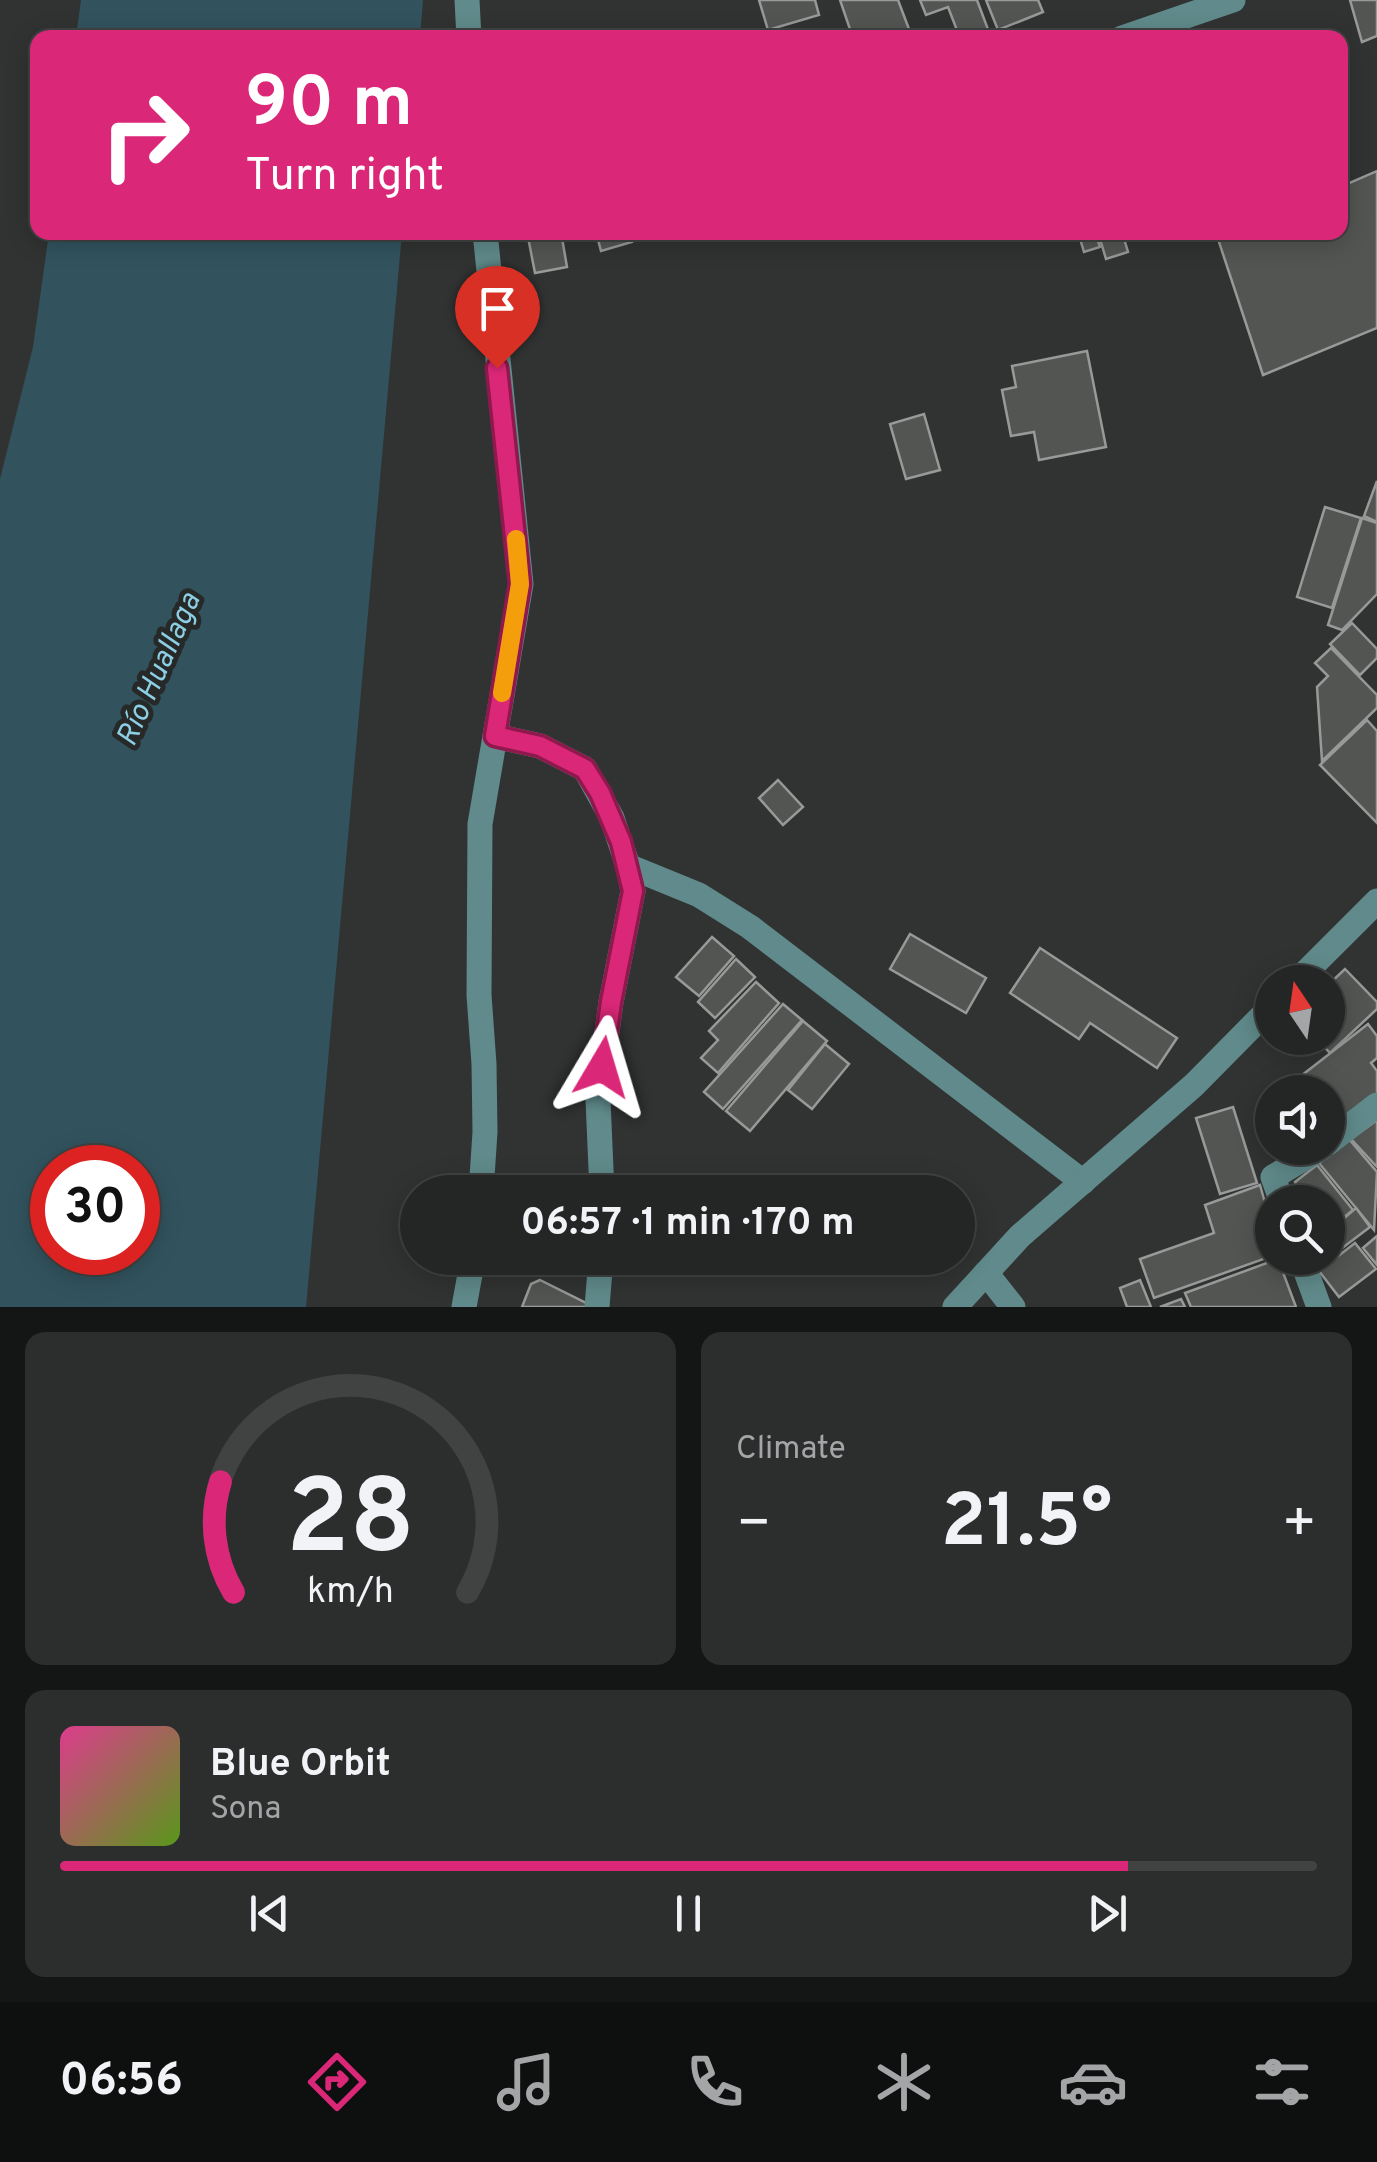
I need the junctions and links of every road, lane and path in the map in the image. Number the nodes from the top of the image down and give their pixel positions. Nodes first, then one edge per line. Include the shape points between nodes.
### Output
1 (466, 0) edge
2 (1232, 0) edge
3 (468, 30) edge
4 (1145, 30) edge
5 (485, 240) edge
6 (495, 736) junction
7 (628, 866) junction
8 (1377, 901) edge
9 (1313, 965) edge
10 (1255, 1023) edge
11 (1377, 1105) edge
12 (1345, 1130) edge
13 (1293, 1165) edge
14 (482, 1175) edge
15 (601, 1175) edge
16 (1083, 1182) junction
17 (1276, 1185) edge
18 (986, 1273) junction
19 (471, 1275) edge
20 (600, 1275) edge
21 (1307, 1275) edge
22 (464, 1307) edge
23 (597, 1307) edge
24 (955, 1307) edge
25 (1013, 1307) edge
26 (1319, 1307) edge

1 - 3 street
2 - 4 street
5 - 6 street via 520,584
6 - 7 street via 540,746 585,769
6 - 14 street via 480,824
7 - 15 street via 633,891 598,1100
7 - 16 street via 699,895 750,927
8 - 9 street
10 - 16 street
11 - 12 street
13 - 17 street via 1273,1177
16 - 18 street
18 - 24 street
18 - 25 street
19 - 22 street
20 - 23 street
21 - 26 street

